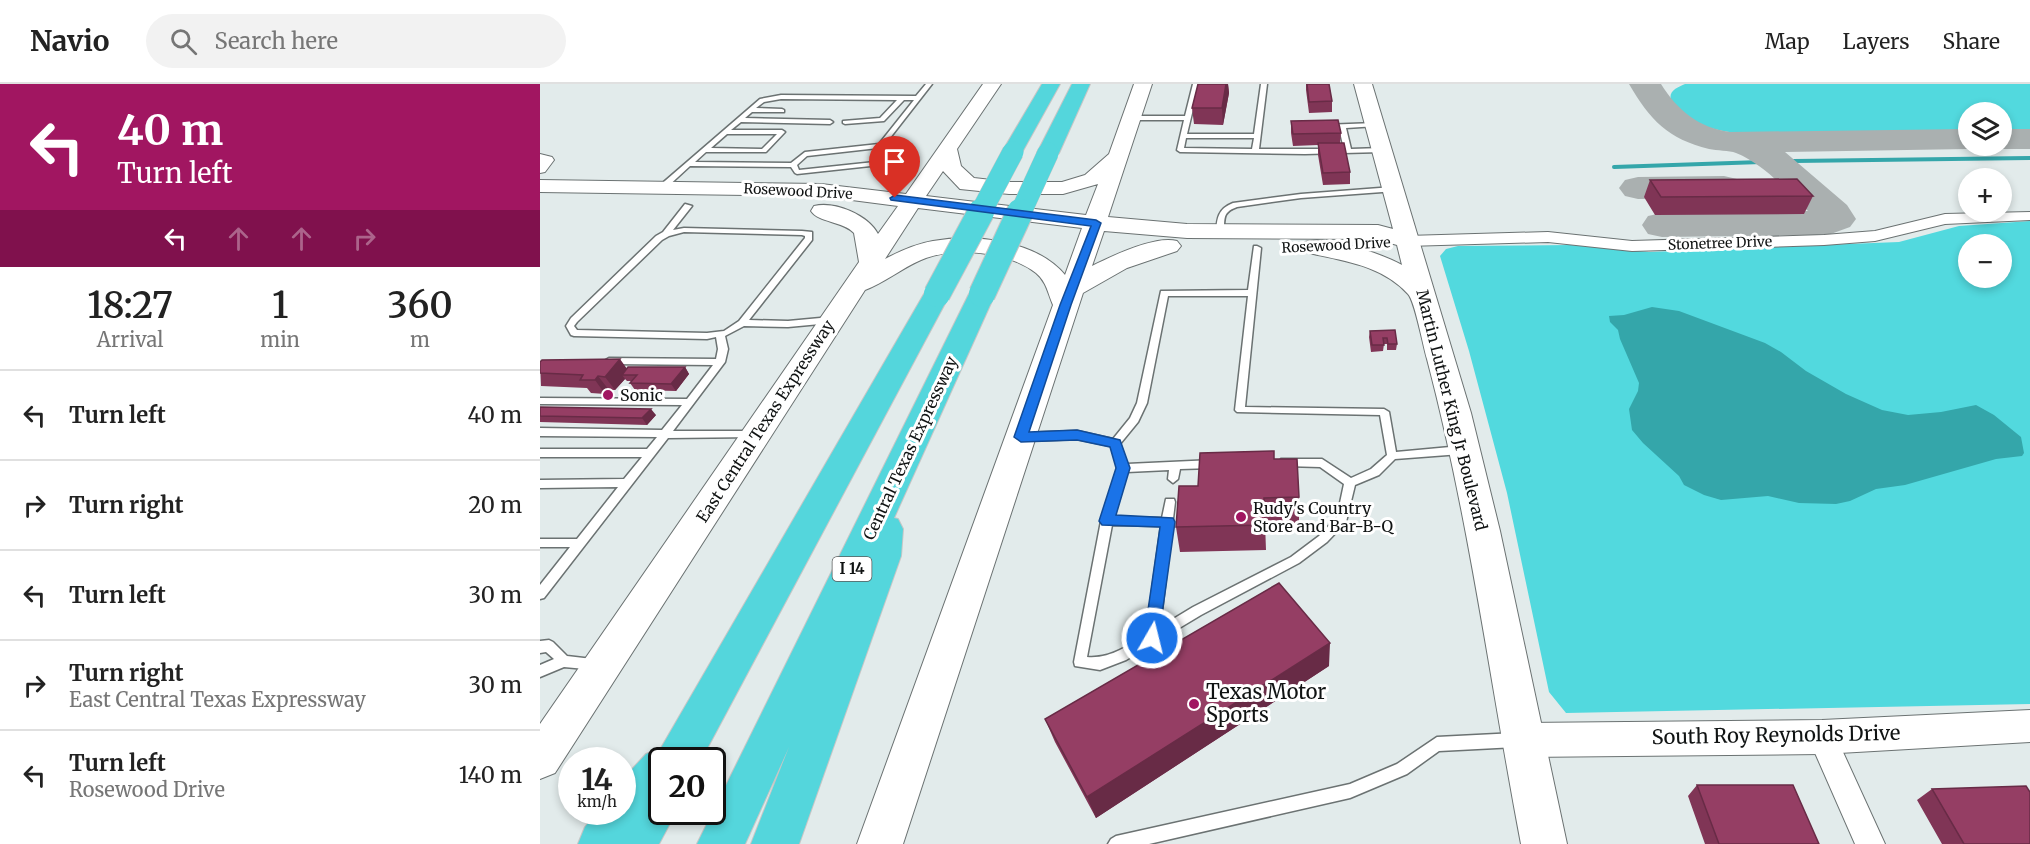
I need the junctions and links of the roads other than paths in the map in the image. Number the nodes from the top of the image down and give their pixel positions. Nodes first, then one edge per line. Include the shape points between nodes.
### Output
1 (929, 84) edge
2 (992, 84) edge
3 (1051, 84) edge
4 (1081, 84) edge
5 (1143, 84) edge
6 (1196, 84) edge
7 (1264, 84) edge
8 (1363, 84) edge
9 (903, 98) junction
10 (919, 98) junction
11 (750, 110) junction
12 (782, 111) dead end
13 (880, 112) dead end
14 (889, 112) junction
15 (1132, 118) junction
16 (1187, 118) junction
17 (738, 120) junction
18 (830, 122) dead end
19 (844, 122) dead end
20 (1375, 125) junction
21 (1342, 126) junction
22 (1320, 127) edge
23 (726, 132) junction
24 (1183, 136) junction
25 (1257, 136) junction
26 (881, 146) junction
27 (704, 150) junction
28 (1382, 150) junction
29 (1348, 151) junction
30 (944, 152) junction
31 (1255, 152) junction
32 (1119, 156) junction
33 (865, 157) junction
34 (540, 158) edge
35 (847, 158) junction
36 (830, 160) junction
37 (689, 164) junction
38 (794, 165) junction
39 (540, 169) edge
40 (540, 186) edge
41 (662, 187) junction
42 (1106, 192) junction
43 (854, 194) junction
44 (1395, 194) junction
45 (540, 200) edge
46 (688, 206) junction
47 (906, 207) junction
48 (822, 211) junction
49 (2030, 216) edge
50 (1093, 230) junction
51 (1220, 233) junction
52 (666, 234) junction
53 (1178, 239) junction
54 (1316, 240) junction
55 (1407, 241) junction
56 (1257, 248) junction
57 (862, 274) junction
58 (1252, 293) junction
59 (1423, 293) junction
60 (1069, 297) junction
61 (832, 320) junction
62 (742, 323) junction
63 (720, 334) junction
64 (601, 361) edge
65 (720, 362) junction
66 (540, 401) edge
67 (689, 402) junction
68 (540, 432) edge
69 (665, 434) junction
70 (756, 435) junction
71 (1021, 437) junction
72 (1115, 443) junction
73 (1464, 450) junction
74 (540, 453) edge
75 (650, 453) junction
76 (1392, 456) junction
77 (1268, 462) edge
78 (1222, 464) edge
79 (1175, 466) junction
80 (1123, 468) junction
81 (1173, 479) dead end
82 (626, 483) junction
83 (1350, 483) junction
84 (540, 484) edge
85 (889, 492) junction
86 (1170, 502) dead end
87 (1107, 521) junction
88 (1168, 522) junction
89 (540, 543) edge
90 (580, 543) junction
91 (540, 594) edge
92 (1152, 638) junction
93 (540, 647) edge
94 (564, 661) junction
95 (605, 664) junction
96 (540, 671) edge
97 (2030, 726) edge
98 (1822, 737) junction
99 (1522, 740) junction
100 (682, 747) edge
101 (540, 759) edge
102 (648, 785) edge
103 (648, 817) edge
104 (881, 840) edge
105 (602, 844) edge
106 (633, 844) edge
107 (721, 844) edge
108 (775, 844) edge
109 (1116, 844) edge
110 (1544, 844) edge
111 (1870, 844) edge

1 - 10 lane
2 - 30 main road, East Central Texas Expressway
3 - 100 highway, bridge
4 - 85 highway, Central Texas Expressway / I 14, bridge
5 - 15 main road
6 - 16 lane
7 - 25 lane
8 - 20 main road, Martin Luther King Jr Boulevard
9 - 10 lane
9 - 11 lane via 782,97 762,100
9 - 14 lane
10 - 26 lane
11 - 12 lane
11 - 17 lane
13 - 14 lane
14 - 19 lane via 882,120
15 - 16 lane
15 - 32 main road
16 - 24 lane
17 - 18 lane
17 - 23 lane
20 - 21 lane
20 - 28 main road, Martin Luther King Jr Boulevard
21 - 22 lane
21 - 29 lane
23 - 27 lane
23 - 27 lane via 782,132 764,151
24 - 25 lane
24 - 31 lane via 1180,150
25 - 31 lane
26 - 33 lane
26 - 33 lane via 891,145 887,163
27 - 37 lane
28 - 29 lane
28 - 44 main road, Martin Luther King Jr Boulevard
29 - 31 lane
30 - 32 main road via 951,168 968,184 1009,188 1063,188 1092,179
30 - 43 main road via 905,179
30 - 47 main road, East Central Texas Expressway
32 - 42 main road
33 - 35 lane
33 - 35 lane
34 - 39 street via 547,160
35 - 36 lane
35 - 36 lane
36 - 38 lane via 806,154
36 - 38 lane via 797,172
37 - 38 lane
37 - 41 lane
40 - 41 main road, Rosewood Drive
41 - 43 main road, Rosewood Drive
42 - 50 main road
42 - 53 main road via 1138,217
43 - 47 main road, Rosewood Drive
44 - 51 lane via 1301,196 1236,205 1221,213
44 - 54 main road via 1380,211
44 - 55 main road, Martin Luther King Jr Boulevard
45 - 46 main road, Rosewood Drive
46 - 48 main road, Rosewood Drive
46 - 52 lane
47 - 48 main road, Rosewood Drive
47 - 50 main road, Rosewood Drive
47 - 57 main road, East Central Texas Expressway
48 - 57 main road via 850,220 867,233 870,240
49 - 55 street, Stonetree Drive via 1945,219 1875,236 1824,240 1632,246 1548,237
50 - 53 main road, Rosewood Drive
50 - 60 main road
51 - 53 main road, Rosewood Drive
51 - 54 main road, Rosewood Drive
52 - 62 lane via 684,230 809,234 807,243
52 - 63 lane via 574,320 571,330
53 - 56 main road, Rosewood Drive
53 - 60 main road via 1096,273
54 - 55 main road, Rosewood Drive via 1382,246
54 - 56 main road, Rosewood Drive
54 - 59 main road via 1396,271
55 - 59 main road, Martin Luther King Jr Boulevard
56 - 58 lane
57 - 60 main road via 934,248 990,247 1037,262
57 - 61 main road, East Central Texas Expressway
58 - 72 lane via 1164,293 1142,403
58 - 76 lane via 1240,410 1384,412
59 - 73 main road, Martin Luther King Jr Boulevard
60 - 71 main road
61 - 62 lane
61 - 70 main road, East Central Texas Expressway
62 - 63 lane
63 - 65 lane
64 - 65 lane
65 - 67 lane
66 - 67 lane
67 - 69 lane
68 - 69 lane
69 - 70 lane
69 - 75 lane
70 - 95 main road, East Central Texas Expressway
71 - 72 lane via 1077,435
71 - 104 main road
72 - 80 lane
73 - 76 lane
73 - 99 main road, Martin Luther King Jr Boulevard
74 - 75 lane
75 - 82 lane
76 - 83 lane via 1375,472
77 - 83 lane via 1322,463
78 - 79 lane
79 - 80 lane
79 - 81 lane
80 - 87 lane
82 - 84 lane
82 - 90 lane
83 - 92 lane via 1342,519 1323,539 1295,560
85 - 107 highway, Central Texas Expressway / I 14
85 - 108 highway via 883,556
86 - 88 lane
87 - 88 lane
87 - 92 lane via 1080,662 1100,664
88 - 92 lane
89 - 90 lane
90 - 91 lane
93 - 94 lane via 549,646
94 - 95 lane
94 - 96 lane
95 - 101 main road, East Central Texas Expressway
97 - 98 street, South Roy Reynolds Drive
98 - 99 street, South Roy Reynolds Drive
98 - 111 street
99 - 109 lane via 1437,744 1402,769 1350,791
99 - 110 main road, Martin Luther King Jr Boulevard
102 - 105 highway
103 - 106 highway

